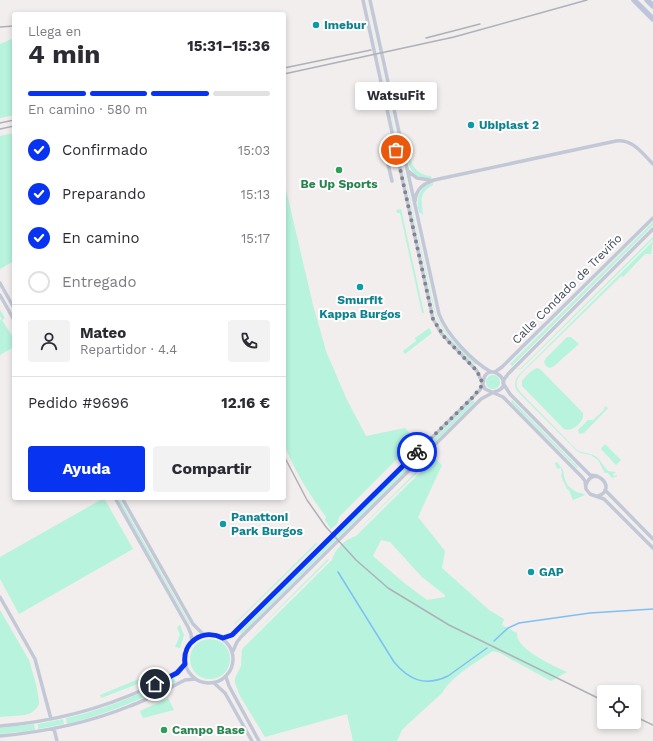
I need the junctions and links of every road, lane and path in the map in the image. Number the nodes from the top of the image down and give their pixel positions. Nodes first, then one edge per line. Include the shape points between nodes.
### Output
1 (363, 0) edge
2 (370, 0) edge
3 (634, 0) edge
4 (647, 0) edge
5 (653, 6) edge
6 (653, 19) edge
7 (383, 143) dead end
8 (653, 164) edge
9 (407, 168) junction
10 (434, 180) junction
11 (392, 181) dead end
12 (415, 206) junction
13 (653, 218) edge
14 (653, 229) edge
15 (0, 283) edge
16 (0, 295) edge
17 (12, 304) edge
18 (12, 316) edge
19 (493, 372) junction
20 (503, 382) junction
21 (483, 383) junction
22 (492, 392) junction
23 (597, 476) junction
24 (586, 486) junction
25 (605, 490) junction
26 (594, 496) junction
27 (116, 500) edge
28 (123, 500) edge
29 (653, 539) edge
30 (653, 548) edge
31 (0, 597) edge
32 (204, 635) junction
33 (223, 638) junction
34 (192, 642) junction
35 (233, 651) junction
36 (185, 664) junction
37 (226, 677) junction
38 (195, 679) junction
39 (214, 683) junction
40 (51, 719) junction
41 (0, 726) edge
42 (54, 729) junction
43 (0, 736) edge
44 (57, 741) edge
45 (252, 741) edge
46 (259, 741) edge

1 - 21 street via 433,319 440,333 477,371
2 - 9 street
3 - 6 main road
4 - 5 main road
7 - 11 street
8 - 10 street via 634,145 620,140
9 - 10 street via 410,174 417,178
9 - 12 street
10 - 12 street via 419,190
12 - 19 street via 436,304 443,323 478,363
13 - 19 street, Calle Condado de Treviño via 502,368
14 - 20 street, Calle Condado de Treviño via 513,368
15 - 17 street
16 - 18 street
19 - 20 street via 500,374
19 - 21 street via 485,375
20 - 22 street via 500,390
20 - 23 street via 510,394 590,475
21 - 22 street via 487,390
21 - 33 street via 473,397 232,635
22 - 24 street via 503,397 582,477
22 - 35 street via 481,399 241,637
23 - 24 street via 589,479
23 - 25 street via 605,482
24 - 26 street via 588,492
25 - 26 street via 601,495
25 - 29 street
26 - 30 street via 604,499
27 - 34 street via 188,627
28 - 32 street via 193,624
31 - 40 street via 35,659
32 - 33 street
32 - 34 street
33 - 35 street
34 - 36 street via 186,651
35 - 37 street via 234,664
36 - 38 street
36 - 40 street via 174,675 131,695
37 - 39 street
37 - 46 street
38 - 39 street via 208,684
38 - 42 street via 185,680 113,712
39 - 45 street via 225,693
40 - 41 street
42 - 43 street
42 - 44 street

